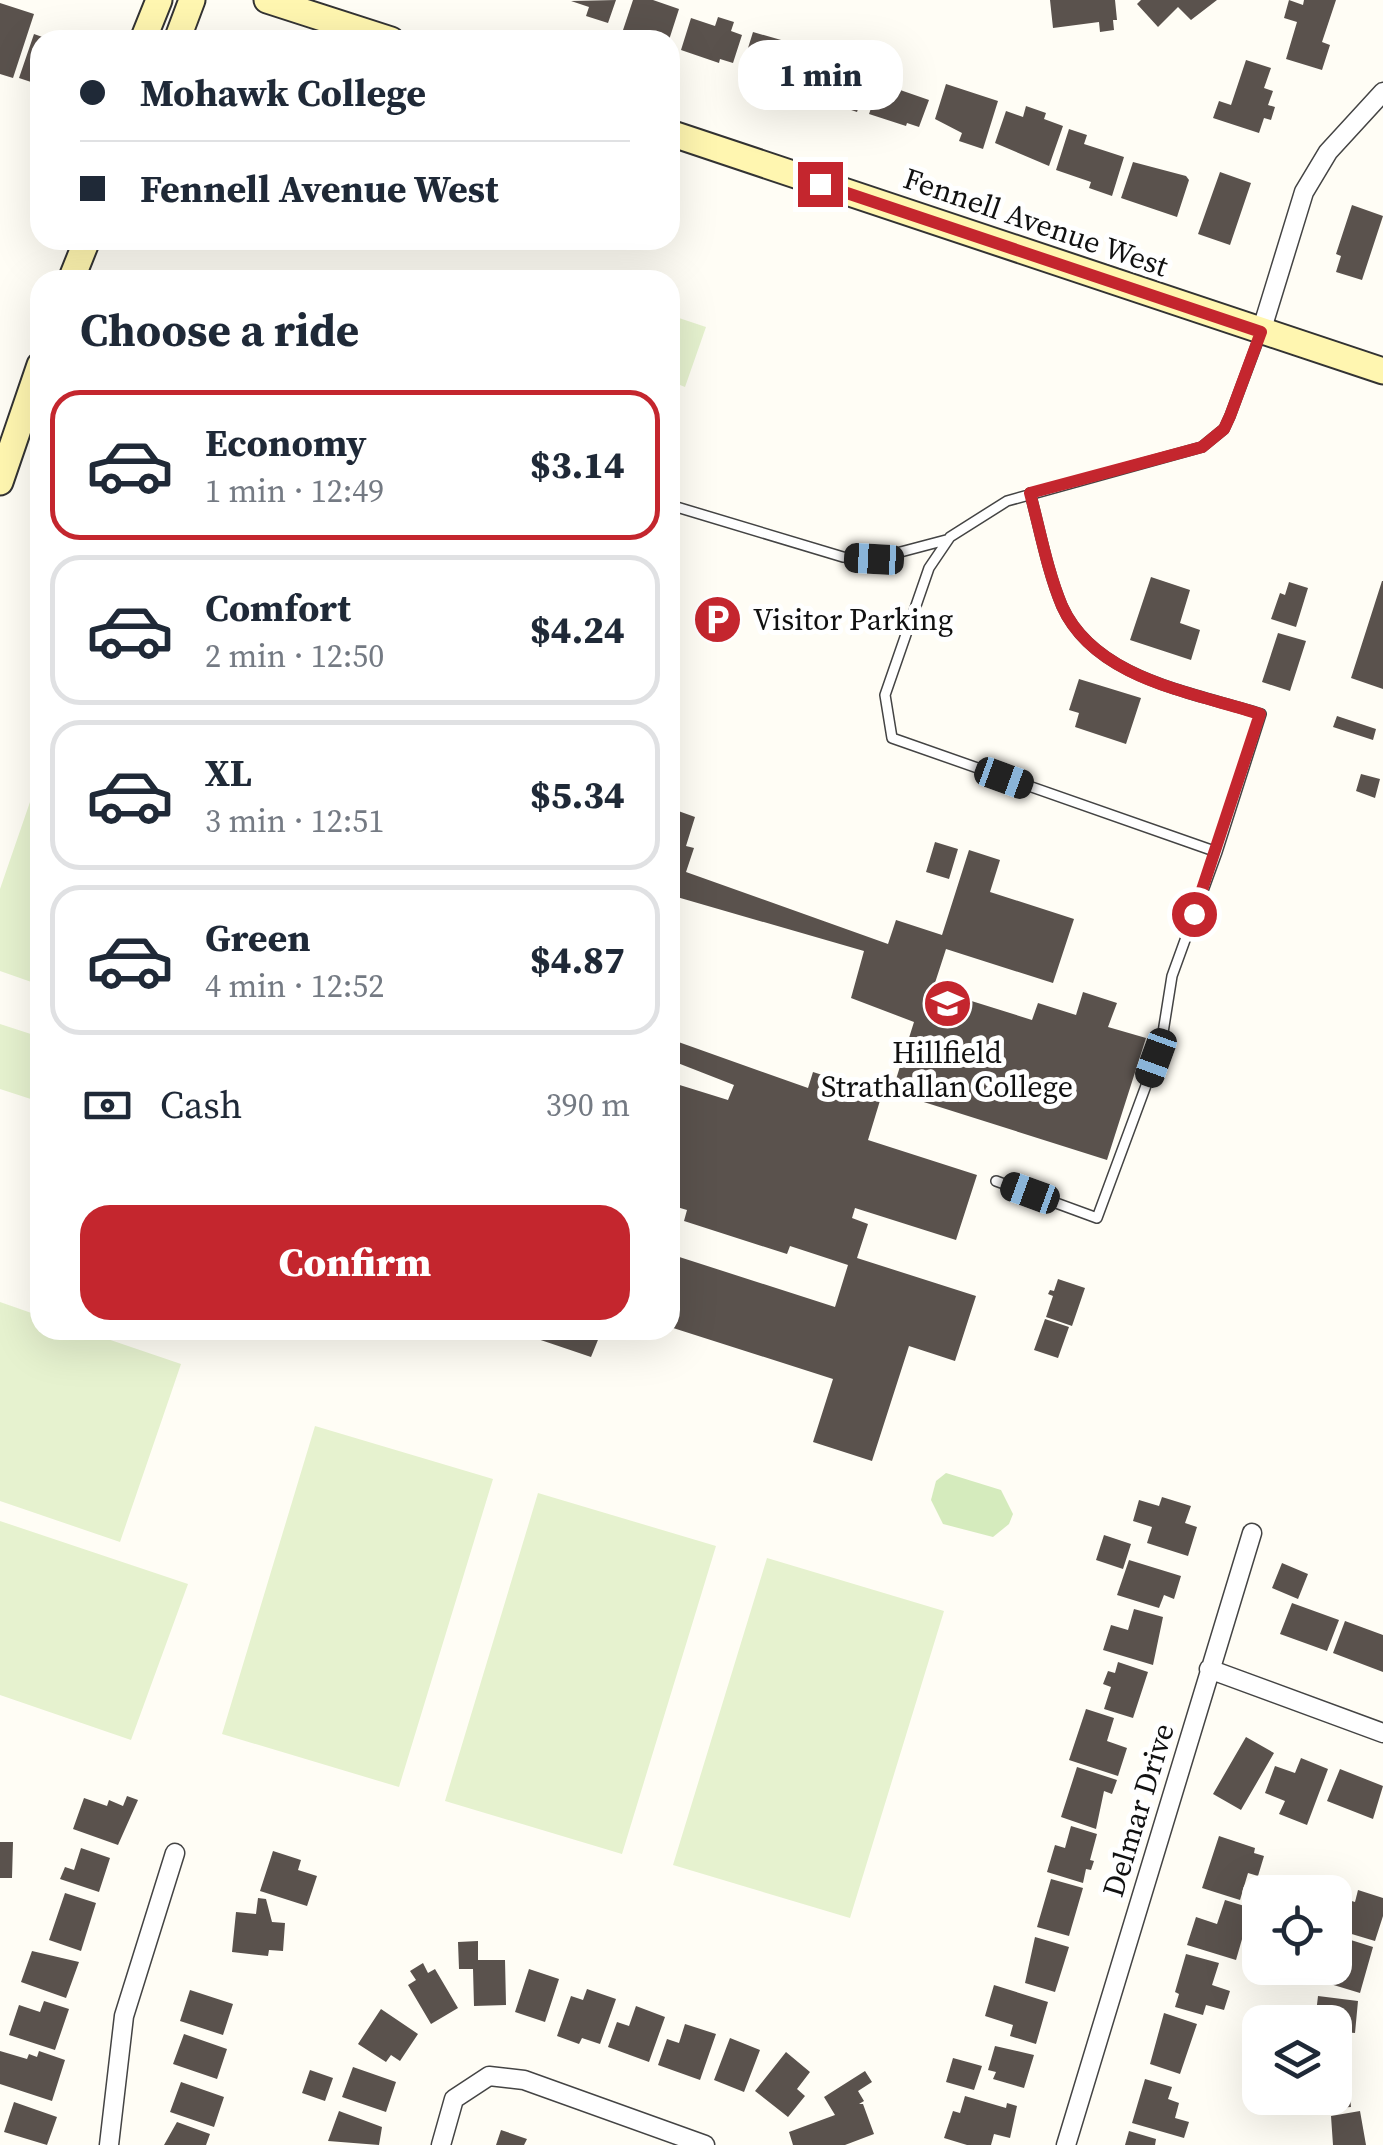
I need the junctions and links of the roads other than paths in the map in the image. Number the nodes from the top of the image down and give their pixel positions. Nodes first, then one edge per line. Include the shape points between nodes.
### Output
1 (158, 0) edge
2 (192, 0) edge
3 (267, 0) edge
4 (146, 30) edge
5 (181, 30) edge
6 (360, 30) edge
7 (1383, 92) edge
8 (680, 136) edge
9 (1261, 332) junction
10 (1383, 371) edge
11 (30, 382) edge
12 (11, 413) edge
13 (0, 482) edge
14 (1030, 493) junction
15 (680, 508) edge
16 (949, 539) junction
17 (1217, 852) junction
18 (996, 1181) dead end
19 (1252, 1533) dead end
20 (1210, 1669) junction
21 (1383, 1733) edge
22 (175, 1853) dead end
23 (108, 2145) edge
24 (441, 2145) edge
25 (705, 2145) edge
26 (1066, 2145) edge

1 - 4 main road
2 - 5 main road
3 - 6 main road
7 - 9 street via 1328,152 1304,192
8 - 9 main road, Fennell Avenue West
9 - 10 main road, Fennell Avenue West
9 - 14 lane via 1224,429 1202,447
11 - 12 main road
12 - 13 main road
14 - 16 lane via 989,510
14 - 17 lane via 1058,596 1090,645 1141,675 1260,714
15 - 16 lane via 843,558 874,559
16 - 17 lane via 929,568 885,695 892,738
17 - 18 lane via 1172,976 1161,1045 1098,1218
19 - 20 street, Delmar Drive
20 - 21 street
20 - 26 street, Delmar Drive
22 - 23 street via 128,1999
24 - 25 street via 454,2099 489,2076 524,2080

